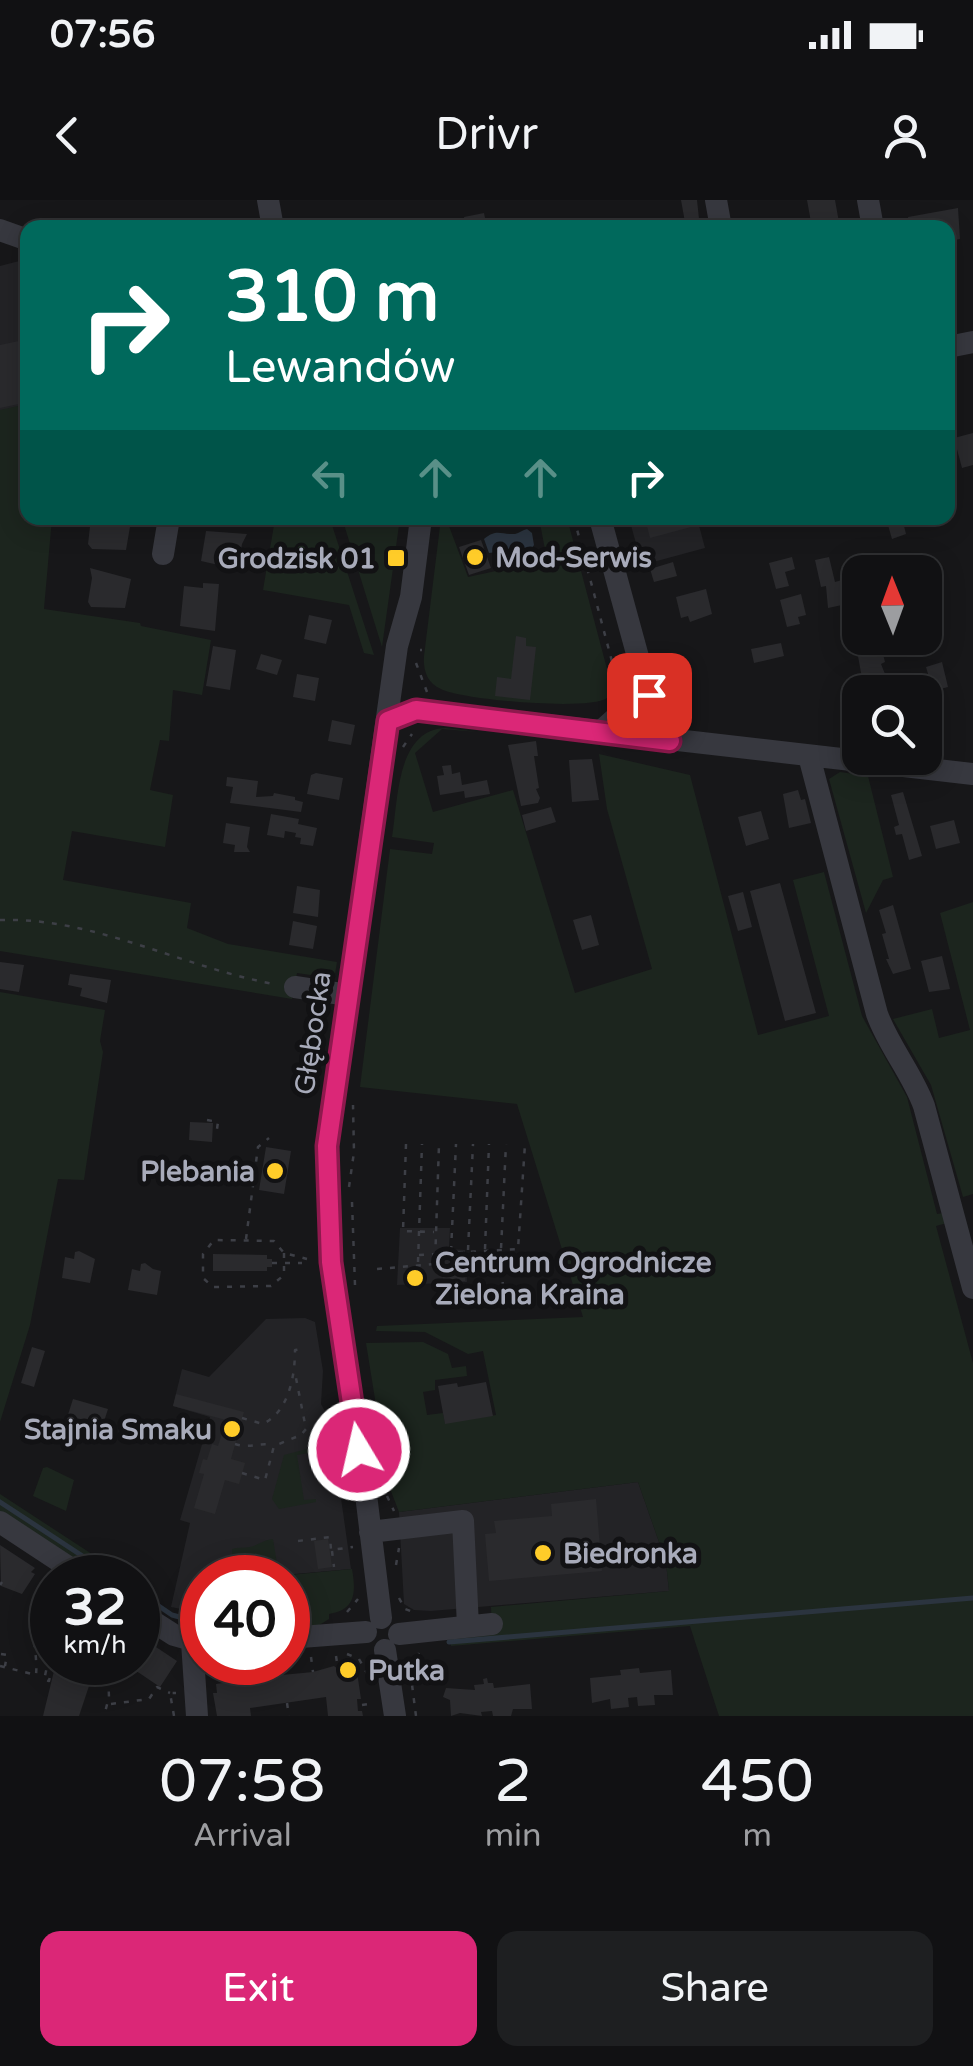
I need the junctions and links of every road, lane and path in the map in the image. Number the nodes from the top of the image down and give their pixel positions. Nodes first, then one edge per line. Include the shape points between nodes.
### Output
1 (168, 525) edge
2 (420, 525) edge
3 (576, 525) edge
4 (602, 525) edge
5 (163, 554) dead end
6 (394, 672) junction
7 (647, 690) junction
8 (617, 696) dead end
9 (416, 710) junction
10 (388, 721) junction
11 (599, 733) junction
12 (670, 741) junction
13 (809, 756) junction
14 (973, 774) edge
15 (0, 920) edge
16 (295, 987) joint
17 (348, 995) junction
18 (206, 1120) dead end
19 (216, 1128) dead end
20 (269, 1138) dead end
21 (406, 1144) dead end
22 (422, 1144) dead end
23 (439, 1144) dead end
24 (456, 1144) dead end
25 (473, 1144) dead end
26 (489, 1144) dead end
27 (506, 1144) dead end
28 (524, 1144) dead end
29 (352, 1202) dead end
30 (419, 1232) junction
31 (436, 1232) junction
32 (246, 1240) junction
33 (484, 1250) junction
34 (501, 1250) junction
35 (468, 1252) junction
36 (284, 1253) junction
37 (451, 1253) junction
38 (418, 1254) junction
39 (435, 1254) junction
40 (307, 1258) dead end
41 (272, 1263) dead end
42 (284, 1263) junction
43 (302, 1263) dead end
44 (418, 1265) junction
45 (377, 1269) dead end
46 (355, 1287) dead end
47 (503, 1287) dead end
48 (973, 1288) edge
49 (302, 1349) dead end
50 (295, 1373) junction
51 (242, 1418) dead end
52 (235, 1444) dead end
53 (274, 1446) junction
54 (242, 1474) dead end
55 (386, 1492) dead end
56 (0, 1522) edge
57 (399, 1529) junction
58 (362, 1539) junction
59 (298, 1541) dead end
60 (332, 1550) junction
61 (50, 1555) edge
62 (334, 1566) dead end
63 (395, 1566) dead end
64 (360, 1590) dead end
65 (374, 1625) junction
66 (310, 1641) edge
67 (392, 1642) junction
68 (336, 1644) junction
69 (2, 1654) edge
70 (311, 1656) dead end
71 (2, 1666) edge
72 (338, 1669) dead end
73 (366, 1669) junction
74 (352, 1670) dead end
75 (314, 1672) dead end
76 (30, 1673) edge
77 (370, 1682) dead end
78 (108, 1685) edge
79 (197, 1685) edge
80 (185, 1691) dead end
81 (372, 1693) dead end
82 (170, 1694) junction
83 (287, 1703) dead end
84 (374, 1703) junction
85 (108, 1704) junction
86 (359, 1705) dead end
87 (104, 1716) edge
88 (174, 1716) edge
89 (197, 1716) edge
90 (288, 1716) edge
91 (376, 1716) edge
92 (395, 1716) edge

1 - 5 street
2 - 6 street, Głębocka
3 - 8 path
4 - 7 street
6 - 9 street
6 - 10 street, Głębocka
7 - 11 street
7 - 12 street
9 - 10 street
9 - 11 street
10 - 17 street, Głębocka
11 - 12 street
12 - 13 street
13 - 14 street
13 - 48 street via 877,1014 924,1106
15 - 16 path via 113,934 156,953
16 - 17 street
17 - 58 street, Głębocka via 326,1193
18 - 19 path via 218,1122
20 - 32 path via 258,1146
21 - 30 path via 403,1231
22 - 30 path
23 - 31 path
24 - 37 path
25 - 35 path
26 - 33 path
27 - 34 path
28 - 34 path via 518,1248
29 - 46 path
30 - 31 path
30 - 38 path
31 - 39 path
32 - 36 path via 274,1241
32 - 42 path via 214,1240 203,1254 203,1278 213,1286 272,1286 284,1274
33 - 34 path
33 - 35 path
34 - 47 path
35 - 37 path
36 - 40 path
36 - 42 path
37 - 39 path
38 - 39 path
38 - 44 path
39 - 44 path via 435,1264
41 - 42 path
42 - 43 path
44 - 45 path
49 - 50 path via 295,1350
50 - 51 path via 269,1422
50 - 53 path via 306,1429
52 - 53 path
53 - 54 path via 265,1480
55 - 57 path
56 - 61 street
57 - 58 street
57 - 63 path
57 - 67 street via 463,1521 480,1625
58 - 60 path
58 - 65 street, Głębocka
59 - 60 path via 330,1537
60 - 62 path
64 - 68 path via 350,1610 333,1617
65 - 67 street via 370,1644
65 - 68 street
66 - 68 street
67 - 92 street
68 - 72 path
68 - 73 path
69 - 71 path
70 - 75 path
71 - 76 path
73 - 74 path
73 - 77 path
78 - 85 path
79 - 89 street
80 - 82 path
81 - 84 path
82 - 85 path via 157,1687 149,1699
82 - 88 path
83 - 90 path
84 - 86 path
84 - 91 path
85 - 87 path

